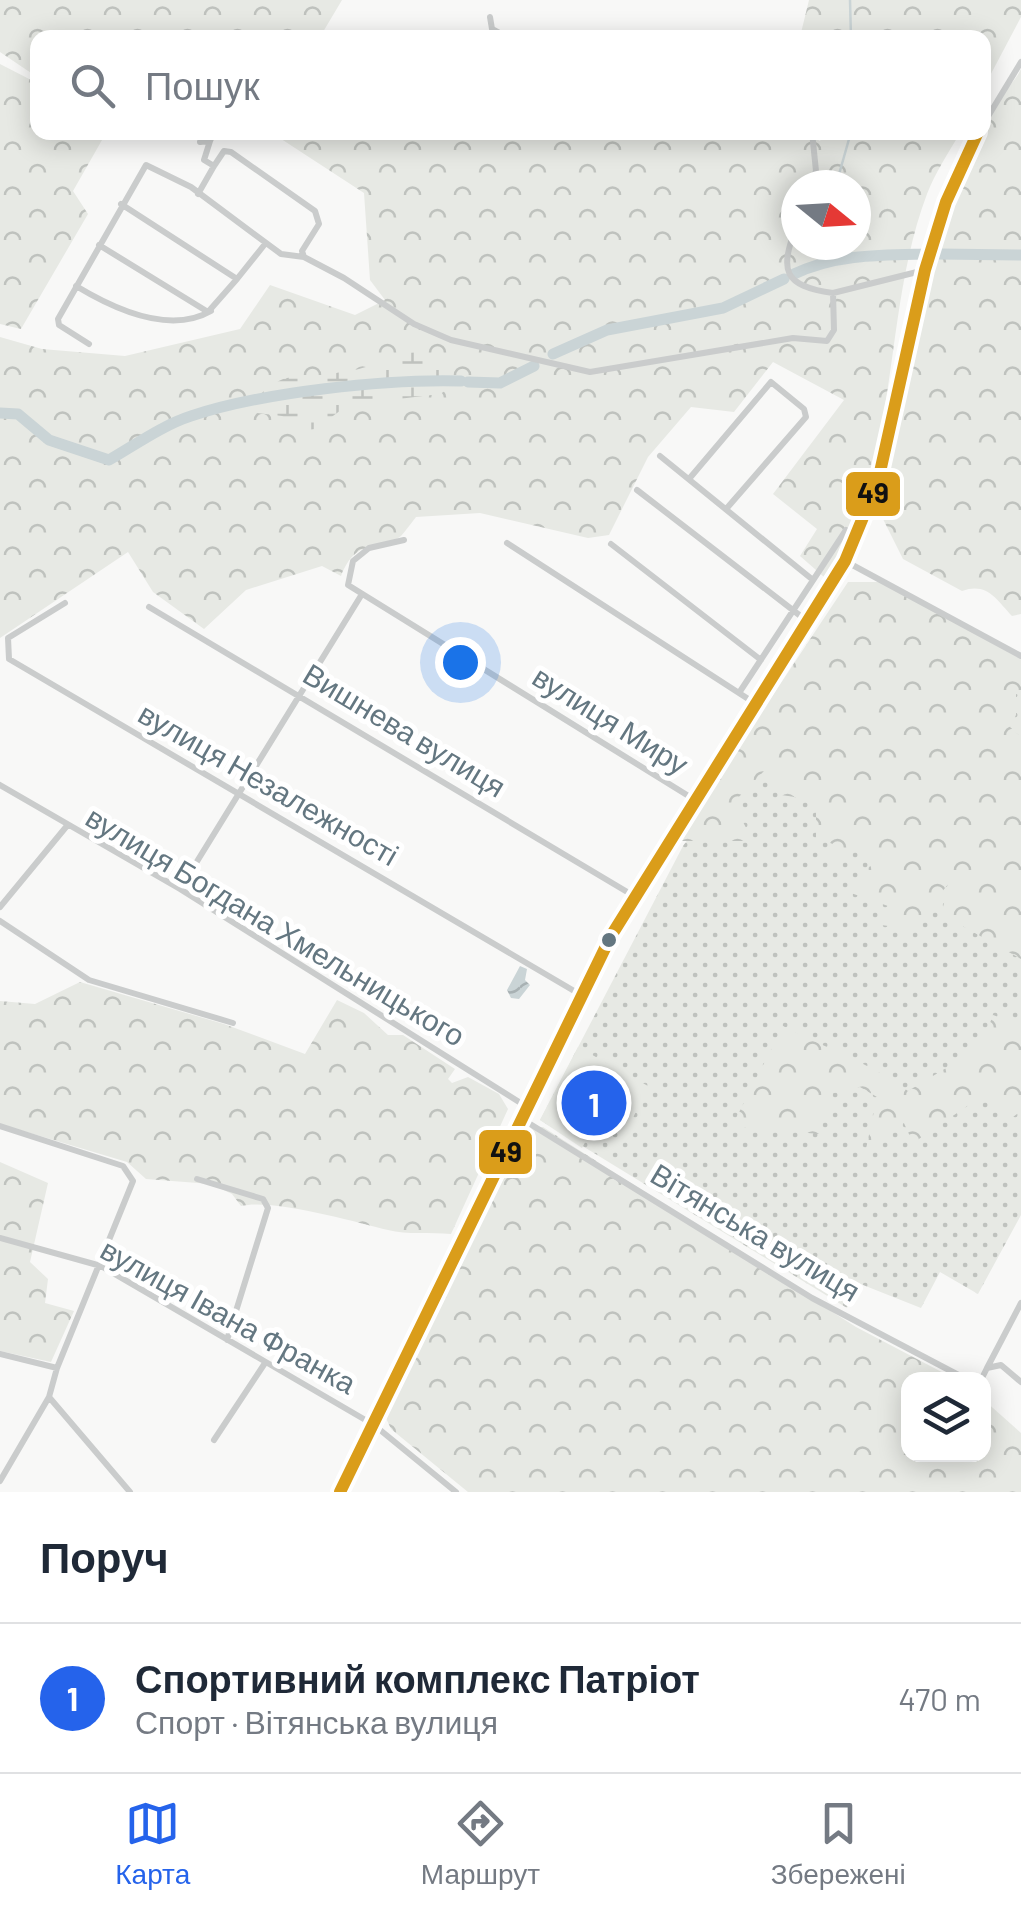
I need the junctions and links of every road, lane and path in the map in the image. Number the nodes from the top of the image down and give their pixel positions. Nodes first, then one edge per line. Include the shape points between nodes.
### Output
1 (490, 17) dead end
2 (494, 30) edge
3 (1021, 62) edge
4 (991, 111) edge
5 (813, 140) edge
6 (974, 140) edge
7 (210, 141) joint
8 (200, 142) dead end
9 (214, 166) junction
10 (816, 170) edge
11 (198, 194) junction
12 (122, 204) junction
13 (265, 244) junction
14 (99, 245) junction
15 (304, 257) junction
16 (784, 260) edge
17 (924, 270) junction
18 (238, 278) junction
19 (76, 286) junction
20 (833, 293) junction
21 (212, 310) junction
22 (88, 344) dead end
23 (660, 456) dead end
24 (688, 479) junction
25 (638, 490) dead end
26 (727, 508) junction
27 (846, 530) dead end
28 (404, 540) dead end
29 (507, 543) dead end
30 (612, 544) dead end
31 (846, 560) junction
32 (814, 580) junction
33 (362, 594) junction
34 (65, 603) dead end
35 (149, 607) dead end
36 (793, 610) junction
37 (808, 621) junction
38 (0, 653) edge
39 (1021, 656) edge
40 (9, 659) junction
41 (760, 660) junction
42 (739, 693) junction
43 (301, 695) junction
44 (756, 704) junction
45 (0, 785) edge
46 (238, 792) junction
47 (695, 800) junction
48 (66, 827) junction
49 (180, 889) junction
50 (634, 896) junction
51 (0, 906) edge
52 (0, 921) edge
53 (581, 995) junction
54 (233, 1022) dead end
55 (528, 1107) junction
56 (522, 1119) junction
57 (0, 1126) edge
58 (197, 1179) dead end
59 (0, 1238) edge
60 (102, 1266) junction
61 (1021, 1303) edge
62 (227, 1340) junction
63 (0, 1354) edge
64 (265, 1364) junction
65 (57, 1368) junction
66 (987, 1368) junction
67 (953, 1372) edge
68 (985, 1372) edge
69 (1021, 1382) edge
70 (49, 1396) junction
71 (374, 1425) junction
72 (214, 1440) dead end
73 (0, 1481) edge
74 (130, 1492) edge
75 (340, 1492) edge
76 (456, 1492) edge

1 - 2 street
3 - 4 street
5 - 10 street
6 - 17 street
7 - 8 street
7 - 9 street via 204,160
9 - 11 street
9 - 15 street via 224,151 231,152 320,216
11 - 12 street via 146,164
11 - 13 street
12 - 14 street
12 - 18 street
13 - 15 street via 288,257
13 - 18 street
14 - 19 street
14 - 21 street
15 - 20 street via 451,340 590,372 793,338 827,341 834,330
16 - 20 street via 791,279
17 - 20 street
17 - 31 street via 878,481
18 - 21 street
19 - 21 street via 142,316 187,321
19 - 22 street via 58,322
23 - 24 street
24 - 26 street
24 - 26 street via 771,382 806,417
25 - 36 street
26 - 32 street
27 - 32 street
28 - 33 street, вулиця Миру via 368,548 352,560 348,585
29 - 42 street
30 - 41 street
31 - 37 street
31 - 39 street
32 - 36 street
33 - 43 street
33 - 47 street, вулиця Миру
34 - 40 street via 8,638
35 - 43 street, Вишнева вулиця
36 - 37 street
36 - 41 street
37 - 44 street
38 - 40 street
40 - 46 street, вулиця Незалежності
41 - 42 street
42 - 44 street
43 - 46 street
43 - 50 street, Вишнева вулиця
44 - 47 street
45 - 48 street, вулиця Богдана Хмельницького
46 - 49 street
46 - 53 street, вулиця Незалежності
47 - 50 street
48 - 49 street, вулиця Богдана Хмельницького
48 - 51 street
49 - 55 street, вулиця Богдана Хмельницького
50 - 53 street
52 - 54 street via 89,980
53 - 55 street
55 - 56 street
56 - 67 street, Вітянська вулиця via 812,1298
56 - 71 street
57 - 60 street via 124,1166 133,1181
58 - 62 street via 263,1199 268,1208
59 - 60 street, вулиця Івана Франка
60 - 62 street, вулиця Івана Франка
60 - 65 street
61 - 66 street
62 - 64 street, вулиця Івана Франка
63 - 65 street
64 - 71 street, вулиця Івана Франка
64 - 72 street
65 - 70 street
66 - 68 street
66 - 69 street via 1000,1365
70 - 73 street
70 - 74 street
71 - 75 street
71 - 76 street, вулиця Івана Франка

